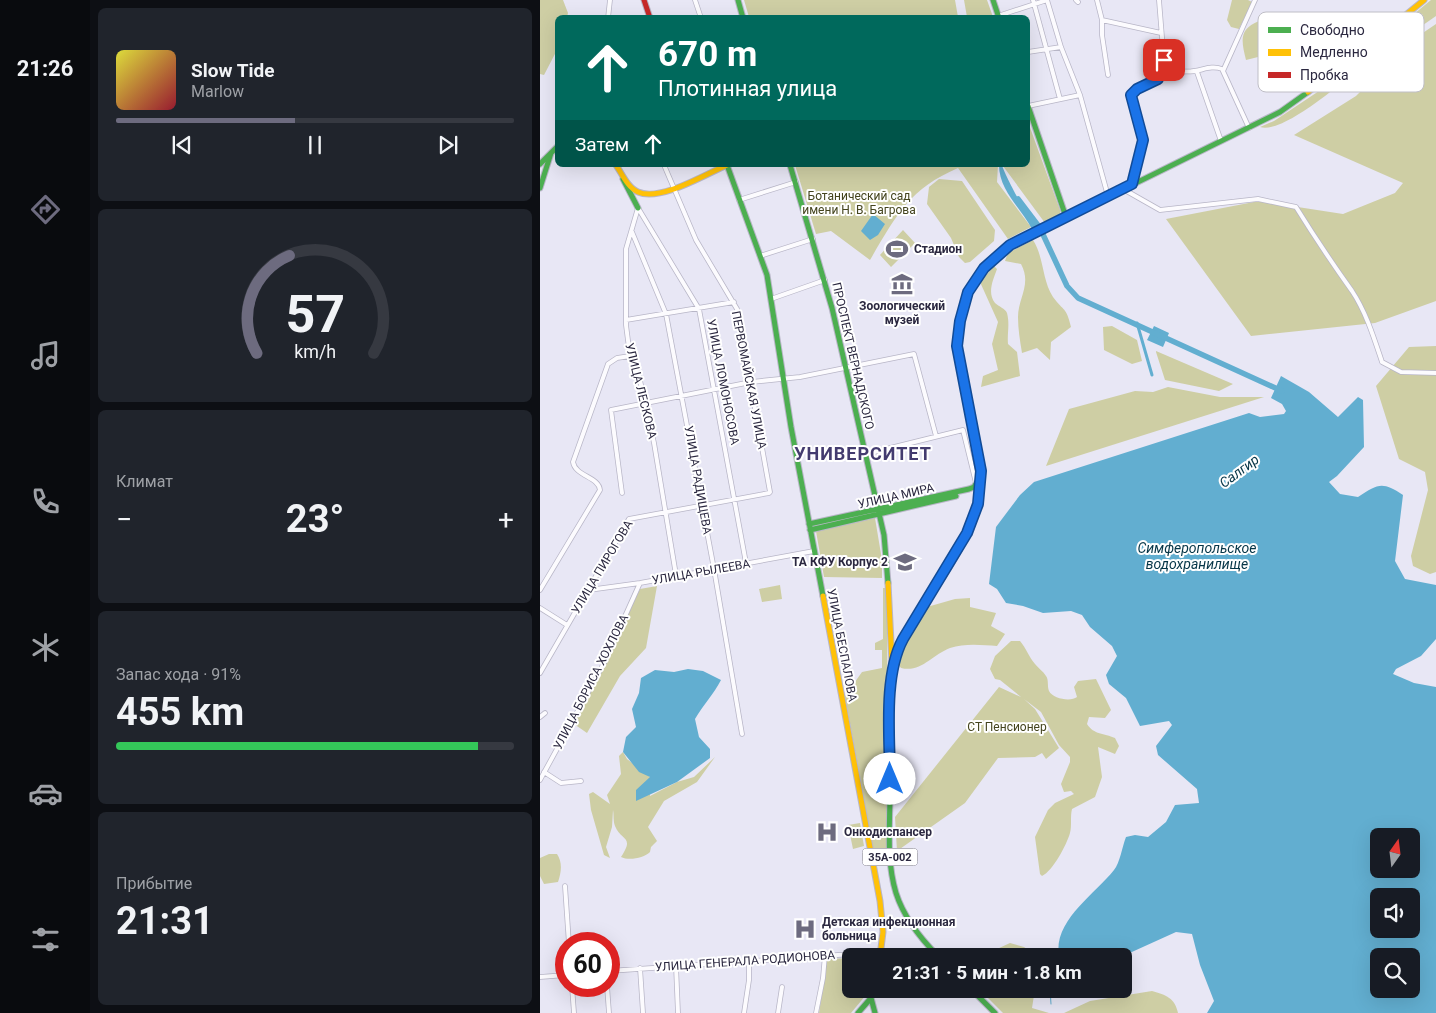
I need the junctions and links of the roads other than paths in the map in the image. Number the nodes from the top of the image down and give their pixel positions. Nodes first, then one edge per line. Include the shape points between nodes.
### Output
1 (610, 0) edge
2 (644, 0) edge
3 (695, 0) edge
4 (738, 0) edge
5 (993, 0) edge
6 (1047, 0) edge
7 (1097, 0) edge
8 (1159, 0) edge
9 (1255, 0) edge
10 (1424, 0) edge
11 (1034, 2) edge
12 (1409, 12) edge
13 (608, 15) edge
14 (649, 15) edge
15 (700, 15) edge
16 (742, 15) edge
17 (998, 15) edge
18 (1004, 15) edge
19 (1102, 20) junction
20 (1161, 33) junction
21 (1060, 47) junction
22 (1047, 48) junction
23 (1030, 52) edge
24 (1164, 62) junction
25 (1223, 71) junction
26 (1197, 72) junction
27 (1108, 75) dead end
28 (1310, 92) edge
29 (1080, 95) junction
30 (1060, 99) junction
31 (1030, 106) edge
32 (1030, 112) edge
33 (1249, 128) junction
34 (1221, 141) junction
35 (555, 149) edge
36 (551, 153) junction
37 (540, 164) edge
38 (617, 167) edge
39 (665, 167) edge
40 (722, 167) edge
41 (728, 167) edge
42 (791, 167) edge
43 (622, 174) junction
44 (796, 182) junction
45 (1132, 184) junction
46 (540, 188) edge
47 (674, 188) junction
48 (1123, 189) junction
49 (1108, 196) junction
50 (738, 200) junction
51 (638, 208) junction
52 (1066, 217) junction
53 (632, 232) junction
54 (813, 239) junction
55 (760, 256) junction
56 (825, 280) junction
57 (770, 299) junction
58 (734, 302) junction
59 (698, 309) junction
60 (666, 314) junction
61 (626, 320) junction
62 (630, 356) junction
63 (847, 368) junction
64 (1436, 373) edge
65 (783, 378) junction
66 (751, 382) junction
67 (714, 390) junction
68 (683, 397) junction
69 (646, 404) junction
70 (936, 436) junction
71 (866, 454) junction
72 (981, 476) junction
73 (976, 484) junction
74 (980, 490) junction
75 (770, 492) joint
76 (622, 493) dead end
77 (734, 498) junction
78 (702, 504) junction
79 (665, 511) junction
80 (878, 512) junction
81 (810, 527) junction
82 (814, 551) junction
83 (746, 564) junction
84 (714, 569) junction
85 (676, 576) junction
86 (640, 583) junction
87 (589, 587) junction
88 (540, 590) edge
89 (540, 608) edge
90 (567, 625) junction
91 (890, 657) junction
92 (540, 673) edge
93 (892, 678) junction
94 (890, 705) junction
95 (545, 713) dead end
96 (540, 717) edge
97 (742, 734) dead end
98 (544, 772) junction
99 (540, 780) edge
100 (581, 781) dead end
101 (565, 886) dead end
102 (568, 932) edge
103 (881, 948) edge
104 (931, 948) edge
105 (825, 955) junction
106 (842, 955) edge
107 (749, 961) junction
108 (676, 966) junction
109 (640, 968) junction
110 (620, 970) edge
111 (555, 975) edge
112 (540, 976) edge
113 (782, 987) dead end
114 (573, 997) edge
115 (608, 997) edge
116 (871, 998) joint
117 (980, 998) edge
118 (866, 1004) junction
119 (874, 1010) edge
120 (574, 1013) edge
121 (609, 1013) edge
122 (644, 1013) edge
123 (678, 1013) edge
124 (744, 1013) edge
125 (778, 1013) edge
126 (816, 1013) edge
127 (858, 1013) edge
128 (995, 1013) edge

1 - 13 street
2 - 14 main road
3 - 15 street
4 - 16 main road
5 - 17 main road
6 - 11 street
6 - 21 street
7 - 19 street
8 - 20 street
9 - 25 street
10 - 12 main road
11 - 18 street
11 - 22 street
19 - 20 street
19 - 27 street
20 - 24 street
21 - 22 street
21 - 29 street
22 - 23 street
22 - 30 street
24 - 26 street via 1177,70
24 - 45 street via 1158,79 1131,95 1143,140
25 - 26 street via 1217,68
25 - 33 street
26 - 34 street
28 - 33 main road
29 - 30 street
29 - 49 street
30 - 31 street
32 - 52 main road
33 - 34 main road
34 - 45 main road
35 - 36 main road
36 - 37 main road
36 - 46 main road
38 - 43 main road, УЛИЦА ЛОМОНОСОВА
39 - 47 street, ПЕРВОМАЙСКАЯ УЛИЦА
40 - 47 main road
41 - 50 main road, УЛИЦА БЕСПАЛОВА
42 - 44 main road, ПРОСПЕКТ ВЕРНАДСКОГО
43 - 47 main road via 634,189 646,194
43 - 51 main road, УЛИЦА ЛОМОНОСОВА
44 - 50 street
44 - 54 main road, ПРОСПЕКТ ВЕРНАДСКОГО
45 - 48 main road
47 - 58 street, ПЕРВОМАЙСКАЯ УЛИЦА via 696,240
48 - 49 main road
48 - 64 street via 1160,210 1258,199 1296,207 1352,292 1372,331 1382,362 1401,372
49 - 52 main road
50 - 55 main road, УЛИЦА БЕСПАЛОВА
51 - 53 street, УЛИЦА ЛЕСКОВА
51 - 59 street, УЛИЦА ЛОМОНОСОВА
52 - 72 main road via 1010,245 984,268 963,306 958,357
53 - 60 street, УЛИЦА РАДИЩЕВА
53 - 61 street, УЛИЦА ЛЕСКОВА via 626,249
54 - 55 street
54 - 56 main road, ПРОСПЕКТ ВЕРНАДСКОГО
55 - 57 main road, УЛИЦА БЕСПАЛОВА via 767,275
56 - 57 street
56 - 63 main road, ПРОСПЕКТ ВЕРНАДСКОГО
57 - 65 main road, УЛИЦА БЕСПАЛОВА
58 - 59 street
58 - 66 street, ПЕРВОМАЙСКАЯ УЛИЦА
59 - 60 street
59 - 67 street, УЛИЦА ЛОМОНОСОВА
60 - 61 street
60 - 68 street, УЛИЦА РАДИЩЕВА
61 - 62 street, УЛИЦА ЛЕСКОВА
62 - 69 street, УЛИЦА ЛЕСКОВА
62 - 88 street via 617,358 608,364 574,457 574,465 600,486 600,490
63 - 65 street
63 - 70 street via 914,354
63 - 71 main road, ПРОСПЕКТ ВЕРНАДСКОГО
65 - 66 street
65 - 81 main road, УЛИЦА БЕСПАЛОВА
66 - 67 street
66 - 75 street, ПЕРВОМАЙСКАЯ УЛИЦА
67 - 68 street
67 - 77 street, УЛИЦА ЛОМОНОСОВА
68 - 69 street
68 - 78 street, УЛИЦА РАДИЩЕВА
69 - 76 street via 611,410
69 - 79 street, УЛИЦА ЛЕСКОВА
70 - 71 street
70 - 73 street via 963,430
71 - 80 main road, ПРОСПЕКТ ВЕРНАДСКОГО
72 - 73 main road
72 - 74 main road
73 - 80 main road, УЛИЦА МИРА via 969,489
74 - 80 main road, УЛИЦА МИРА
74 - 91 main road via 963,534
74 - 93 main road, 35А-002 via 967,533 900,644
75 - 77 street, УЛИЦА ПИРОГОВА
77 - 78 street, УЛИЦА ПИРОГОВА
77 - 83 street, УЛИЦА ЛОМОНОСОВА
78 - 79 street, УЛИЦА ПИРОГОВА
78 - 84 street, УЛИЦА РАДИЩЕВА
79 - 85 street, УЛИЦА ЛЕСКОВА
79 - 87 street, УЛИЦА ПИРОГОВА via 629,519
80 - 81 main road, УЛИЦА МИРА
80 - 91 main road, ПРОСПЕКТ ВЕРНАДСКОГО via 887,556
81 - 82 main road, УЛИЦА БЕСПАЛОВА
82 - 83 street, УЛИЦА РЫЛЕЕВА
82 - 103 main road, УЛИЦА БЕСПАЛОВА via 880,901
83 - 84 street, УЛИЦА РЫЛЕЕВА
84 - 85 street, УЛИЦА РЫЛЕЕВА
84 - 97 street, УЛИЦА РАДИЩЕВА
85 - 86 street, УЛИЦА РЫЛЕЕВА
86 - 87 street, УЛИЦА РЫЛЕЕВА via 596,589
86 - 98 street, УЛИЦА БОРИСА ХОХЛОВА via 604,663
87 - 90 street, УЛИЦА ПИРОГОВА
89 - 90 street
90 - 92 street, УЛИЦА ПИРОГОВА
91 - 93 main road, ПРОСПЕКТ ВЕРНАДСКОГО
91 - 94 main road, 35А-002
93 - 94 main road, 35А-002
94 - 104 main road, 35А-002 via 892,875 905,916
95 - 96 street
98 - 99 street, УЛИЦА БОРИСА ХОХЛОВА
98 - 100 street via 561,783
101 - 102 street
105 - 106 street, УЛИЦА ГЕНЕРАЛА РОДИОНОВА
105 - 107 street, УЛИЦА ГЕНЕРАЛА РОДИОНОВА
105 - 126 street via 824,978
107 - 108 street, УЛИЦА ГЕНЕРАЛА РОДИОНОВА
107 - 124 street
108 - 109 street, УЛИЦА ГЕНЕРАЛА РОДИОНОВА
108 - 123 street
109 - 110 street, УЛИЦА ГЕНЕРАЛА РОДИОНОВА
109 - 122 street
111 - 112 street
113 - 125 street
114 - 120 street
115 - 121 street
116 - 118 main road
116 - 119 main road
117 - 128 main road
118 - 119 main road
118 - 127 main road

